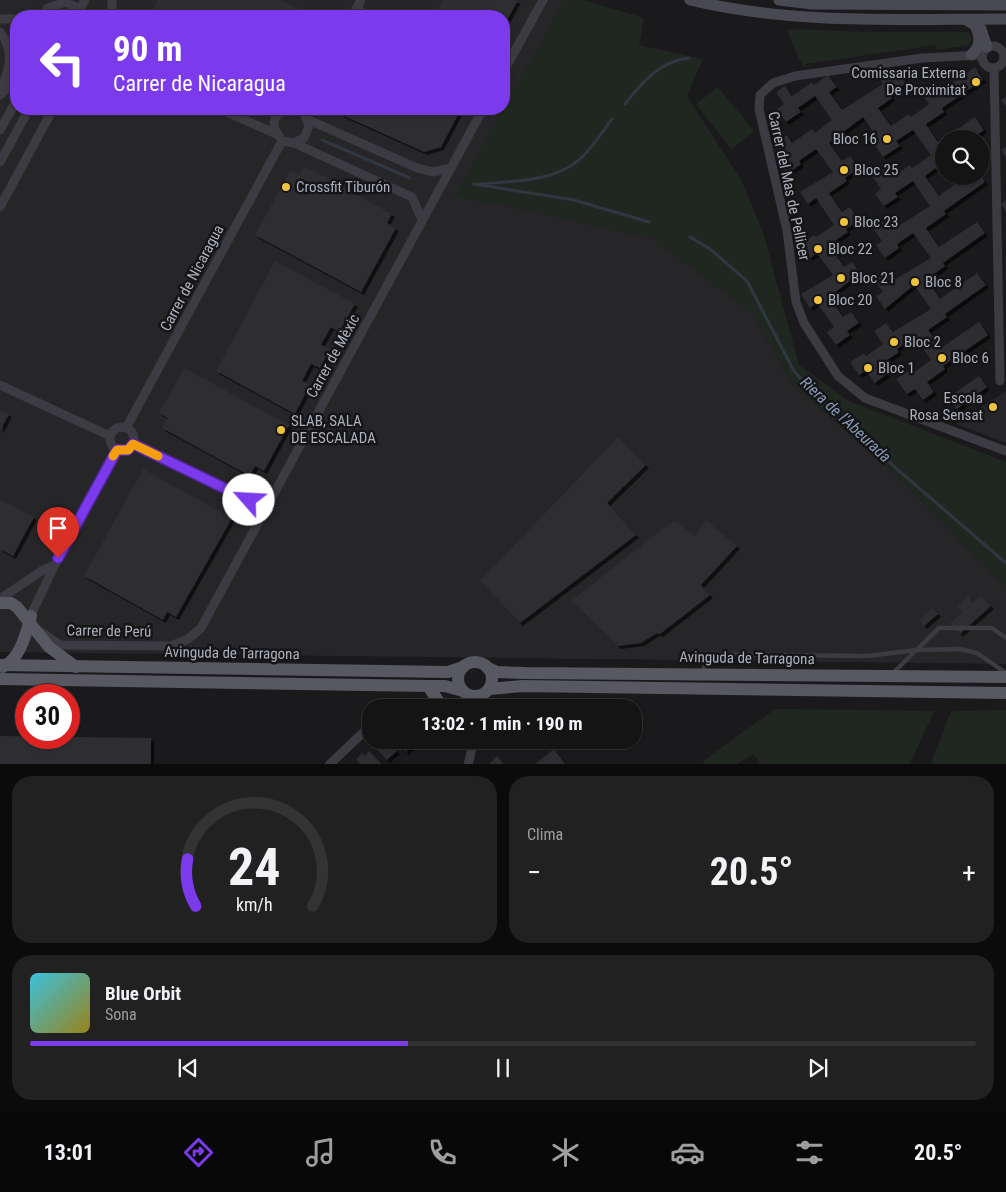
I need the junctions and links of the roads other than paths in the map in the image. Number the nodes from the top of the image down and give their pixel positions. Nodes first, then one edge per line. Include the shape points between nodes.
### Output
1 (543, 0) edge
2 (690, 0) edge
3 (779, 0) edge
4 (60, 1) edge
5 (1006, 5) edge
6 (46, 10) edge
7 (76, 10) edge
8 (1006, 19) edge
9 (968, 21) junction
10 (0, 32) edge
11 (10, 52) edge
12 (980, 52) junction
13 (510, 60) edge
14 (1005, 62) edge
15 (10, 65) edge
16 (994, 68) junction
17 (10, 85) edge
18 (0, 94) edge
19 (10, 112) edge
20 (26, 115) edge
21 (50, 115) edge
22 (233, 115) edge
23 (277, 115) edge
24 (305, 115) edge
25 (480, 115) edge
26 (309, 120) junction
27 (0, 130) edge
28 (279, 137) junction
29 (294, 143) junction
30 (0, 162) edge
31 (451, 168) junction
32 (0, 207) edge
33 (422, 220) junction
34 (1000, 381) dead end
35 (0, 385) edge
36 (126, 428) junction
37 (110, 436) junction
38 (133, 444) junction
39 (117, 450) junction
40 (1006, 451) edge
41 (266, 508) junction
42 (54, 565) junction
43 (0, 599) edge
44 (0, 603) edge
45 (31, 621) junction
46 (1006, 638) edge
47 (188, 639) joint
48 (917, 650) junction
49 (2, 666) edge
50 (76, 667) junction
51 (463, 667) junction
52 (488, 668) junction
53 (1006, 673) edge
54 (703, 674) junction
55 (892, 676) junction
56 (1006, 678) edge
57 (0, 679) edge
58 (428, 686) junction
59 (488, 690) junction
60 (464, 692) junction
61 (1006, 693) edge
62 (436, 699) edge
63 (465, 699) edge
64 (485, 699) edge
65 (362, 733) edge
66 (472, 749) edge
67 (329, 764) edge
68 (468, 764) edge

1 - 13 street
2 - 9 main road via 728,9 816,19
3 - 5 main road via 812,4
4 - 6 street
4 - 7 street
8 - 9 main road
9 - 12 main road via 979,34 977,50
9 - 12 main road via 981,29
10 - 11 street
12 - 14 street via 995,46 1000,48
12 - 16 street via 984,63
12 - 40 street, Carrer del Mas de Pellicer via 795,76 773,83 760,95 759,108 787,231 796,302 804,323 838,376 866,398
14 - 16 street
15 - 18 street
16 - 34 street
17 - 18 street
19 - 27 street
20 - 30 street
21 - 32 street
22 - 28 street
23 - 28 street, Carrer de Nicaragua via 274,121
24 - 26 street
25 - 31 street, Carrer de Mèxic
26 - 29 street via 308,132
26 - 31 street via 416,168 433,172
28 - 29 street
28 - 36 street, Carrer de Nicaragua
29 - 33 street via 412,197
31 - 33 street, Carrer de Mèxic
33 - 41 street, Carrer de Mèxic
35 - 37 street
36 - 37 street via 118,428
36 - 38 street via 133,435
37 - 39 street via 110,443
38 - 39 street via 128,450
38 - 41 street
39 - 42 street
41 - 47 street, Carrer de Mèxic via 201,628
42 - 43 street
42 - 45 street
44 - 45 main road via 11,603
45 - 47 street, Carrer de Perú via 60,645 171,646
45 - 49 main road via 22,644
45 - 50 main road via 49,647
46 - 48 lane via 992,628 939,628
48 - 53 lane via 960,649 977,653
48 - 54 lane via 867,656 707,654
48 - 55 lane via 894,670
49 - 50 main road, Avinguda de Tarragona
50 - 51 main road, Avinguda de Tarragona via 448,672
51 - 52 main road via 476,663
51 - 60 main road via 458,678
52 - 54 main road, Avinguda de Tarragona via 497,672 524,673
52 - 59 main road via 492,678
54 - 55 main road, Avinguda de Tarragona
55 - 56 main road, Avinguda de Tarragona
57 - 58 main road, Avinguda de Tarragona
58 - 60 main road, Avinguda de Tarragona via 445,686
58 - 62 main road
59 - 60 main road via 476,696
59 - 61 main road, Avinguda de Tarragona via 523,686
59 - 64 main road
60 - 63 main road
65 - 67 street
66 - 68 street

